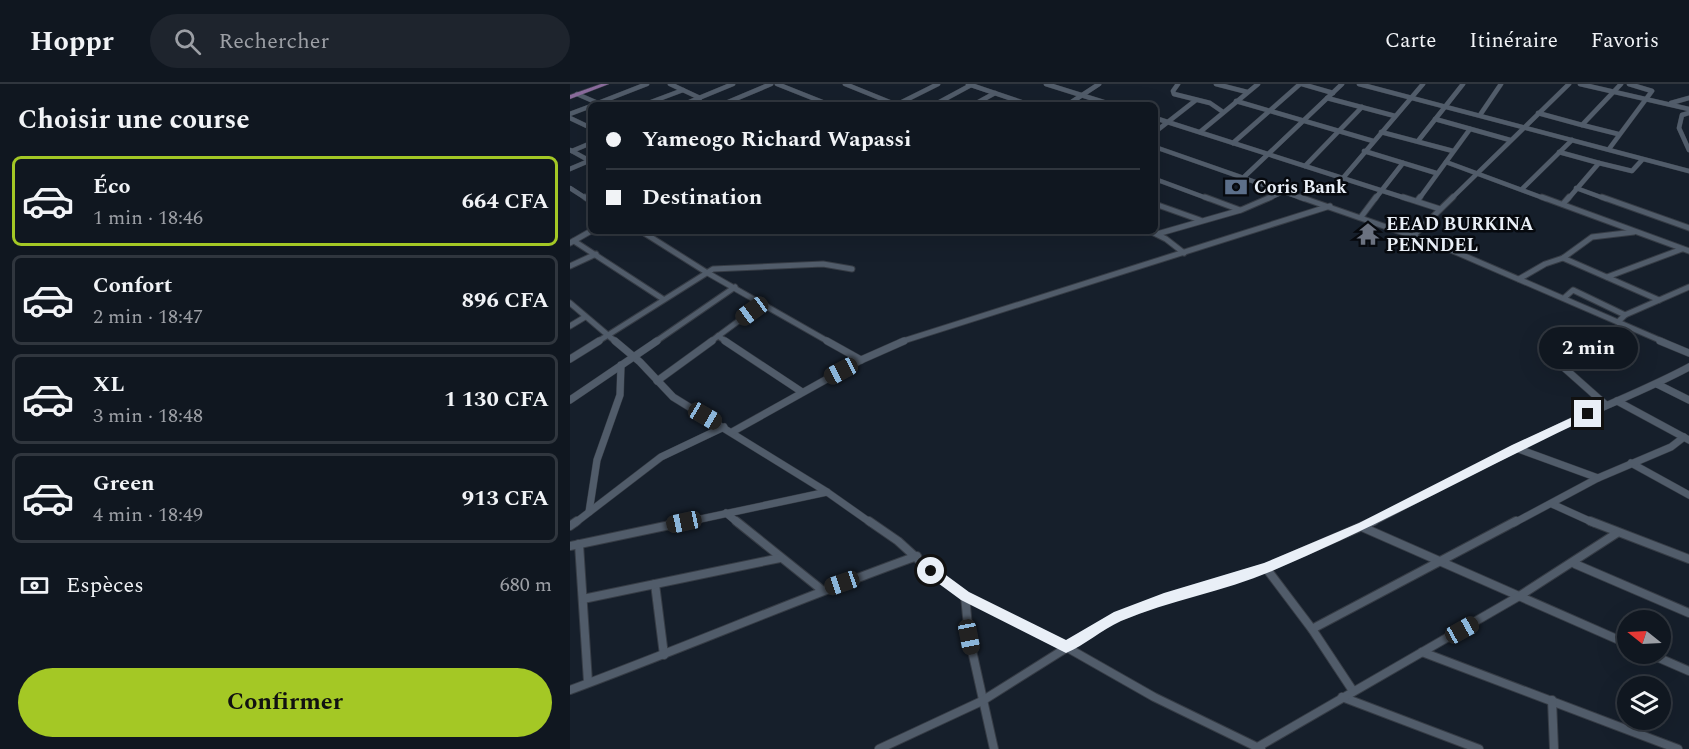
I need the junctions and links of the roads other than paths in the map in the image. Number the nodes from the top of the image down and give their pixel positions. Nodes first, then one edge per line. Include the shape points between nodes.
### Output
1 (606, 84) edge
2 (647, 84) edge
3 (670, 84) edge
4 (721, 84) edge
5 (733, 84) edge
6 (771, 84) edge
7 (777, 84) edge
8 (845, 84) edge
9 (938, 84) edge
10 (1046, 84) edge
11 (1099, 84) edge
12 (1178, 84) edge
13 (1216, 84) edge
14 (1258, 84) edge
15 (1301, 84) edge
16 (1342, 84) edge
17 (1359, 84) edge
18 (1422, 84) edge
19 (1463, 84) edge
20 (1502, 84) edge
21 (1569, 84) edge
22 (1580, 84) edge
23 (1621, 84) edge
24 (1629, 84) edge
25 (969, 85) edge
26 (1054, 85) edge
27 (727, 86) junction
28 (983, 87) edge
29 (683, 90) junction
30 (1247, 92) junction
31 (995, 93) junction
32 (1333, 93) junction
33 (1612, 93) junction
34 (577, 94) junction
35 (746, 94) junction
36 (1082, 95) junction
37 (570, 97) edge
38 (700, 98) junction
39 (1327, 98) junction
40 (1411, 98) junction
41 (1689, 98) edge
42 (1196, 100) junction
43 (1647, 100) junction
44 (591, 102) edge
45 (603, 102) edge
46 (651, 102) edge
47 (690, 102) edge
48 (728, 102) edge
49 (822, 102) edge
50 (889, 102) edge
51 (902, 102) edge
52 (939, 102) edge
53 (978, 102) edge
54 (1021, 102) edge
55 (1072, 102) edge
56 (1104, 102) edge
57 (1236, 102) junction
58 (1669, 104) junction
59 (1445, 106) junction
60 (1362, 107) junction
61 (588, 108) edge
62 (1689, 109) edge
63 (1270, 111) junction
64 (1223, 112) junction
65 (1538, 113) junction
66 (1689, 113) edge
67 (1480, 115) junction
68 (570, 116) edge
69 (1395, 116) junction
70 (1158, 119) edge
71 (1435, 119) junction
72 (1303, 121) junction
73 (1168, 122) junction
74 (1582, 125) junction
75 (588, 126) edge
76 (1523, 127) junction
77 (1470, 129) junction
78 (1158, 130) edge
79 (1338, 131) junction
80 (1200, 132) junction
81 (1381, 132) junction
82 (1618, 134) junction
83 (1510, 140) junction
84 (1572, 140) junction
85 (1373, 141) junction
86 (1418, 141) junction
87 (588, 143) edge
88 (1233, 143) junction
89 (1158, 148) edge
90 (1609, 149) junction
91 (571, 150) edge
92 (1689, 150) edge
93 (1364, 151) junction
94 (1453, 151) junction
95 (1559, 152) junction
96 (1268, 154) junction
97 (588, 160) edge
98 (1642, 160) junction
99 (588, 162) edge
100 (1446, 162) junction
101 (1403, 163) junction
102 (1599, 163) junction
103 (1305, 166) junction
104 (570, 169) edge
105 (1689, 171) edge
106 (1477, 172) junction
107 (1436, 173) junction
108 (1244, 177) junction
109 (1343, 178) junction
110 (1158, 180) edge
111 (570, 188) edge
112 (1576, 188) junction
113 (1522, 189) junction
114 (1382, 190) junction
115 (1286, 191) junction
116 (588, 199) edge
117 (1417, 201) junction
118 (1563, 204) junction
119 (1158, 205) edge
120 (1330, 206) junction
121 (1440, 209) junction
122 (1241, 210) junction
123 (1361, 217) junction
124 (1200, 220) junction
125 (1689, 228) edge
126 (1158, 231) edge
127 (1636, 231) junction
128 (588, 233) edge
129 (646, 234) edge
130 (1157, 234) edge
131 (1414, 236) junction
132 (572, 242) edge
133 (1682, 249) junction
134 (1689, 251) edge
135 (1184, 253) junction
136 (596, 254) junction
137 (1563, 258) junction
138 (570, 266) edge
139 (852, 269) dead end
140 (706, 272) junction
141 (1607, 277) junction
142 (1519, 279) junction
143 (735, 287) junction
144 (1689, 287) edge
145 (1564, 298) junction
146 (663, 299) junction
147 (1659, 300) junction
148 (570, 303) edge
149 (763, 303) junction
150 (1625, 315) junction
151 (585, 317) junction
152 (1618, 322) junction
153 (570, 326) edge
154 (608, 334) junction
155 (718, 336) junction
156 (1689, 352) edge
157 (634, 356) junction
158 (1553, 358) dead end
159 (570, 359) edge
160 (861, 360) junction
161 (621, 365) junction
162 (1689, 367) edge
163 (657, 381) junction
164 (1657, 384) junction
165 (802, 392) junction
166 (570, 400) edge
167 (1689, 400) edge
168 (1617, 401) junction
169 (1606, 405) junction
170 (724, 427) junction
171 (732, 432) junction
172 (1686, 439) edge
173 (1516, 448) junction
174 (1631, 463) junction
175 (1598, 478) junction
176 (827, 492) junction
177 (1689, 495) edge
178 (1552, 504) junction
179 (588, 512) junction
180 (726, 513) junction
181 (570, 526) edge
182 (1362, 526) junction
183 (1617, 533) junction
184 (574, 545) edge
185 (916, 556) junction
186 (780, 558) junction
187 (1689, 559) edge
188 (1441, 562) junction
189 (1575, 564) junction
190 (1266, 568) junction
191 (655, 584) junction
192 (822, 590) junction
193 (965, 596) junction
194 (1521, 597) junction
195 (583, 599) junction
196 (1689, 614) edge
197 (1312, 629) junction
198 (1617, 639) edge
199 (1066, 647) junction
200 (1422, 652) junction
201 (664, 655) junction
202 (1671, 663) edge
203 (1689, 671) edge
204 (588, 682) junction
205 (570, 690) edge
206 (1353, 691) junction
207 (1342, 697) junction
208 (1552, 700) junction
209 (982, 701) junction
210 (1257, 748) edge
211 (879, 749) edge
212 (994, 749) edge
213 (1479, 749) edge
214 (1554, 749) edge
215 (1678, 749) edge

1 - 34 main road
2 - 45 street
3 - 29 street
4 - 27 street
5 - 27 street
6 - 35 street
7 - 49 street
8 - 50 street
9 - 51 street
10 - 26 street
11 - 36 street
12 - 42 street via 1174,93
13 - 30 street
14 - 30 street
15 - 32 street
15 - 63 street
16 - 32 street
17 - 40 street
18 - 40 street
19 - 59 street
20 - 67 street
21 - 65 street
22 - 33 street
23 - 33 street
24 - 43 street via 1652,90
25 - 28 street
25 - 52 street
26 - 36 street
27 - 35 street
27 - 38 street
28 - 31 street
29 - 38 street
29 - 46 street
30 - 57 street
31 - 53 street
31 - 54 street
32 - 39 street
33 - 43 street
33 - 74 street
34 - 37 main road
34 - 44 street
35 - 48 street
36 - 55 street
36 - 56 street
38 - 47 street
39 - 60 street
39 - 72 street
40 - 59 street
40 - 69 street
41 - 58 street
42 - 64 street
42 - 73 street
43 - 58 street
43 - 82 street
57 - 63 street
57 - 64 street
58 - 62 street
59 - 67 street
59 - 71 street
60 - 69 street
60 - 79 street
61 - 68 street
63 - 72 street
63 - 88 street
64 - 80 street
65 - 74 street
65 - 76 street
66 - 92 street via 1682,114 1678,122 1682,141
67 - 76 street
68 - 75 street
69 - 81 street
70 - 73 street
71 - 77 street
71 - 86 street
72 - 79 street
72 - 96 street
73 - 78 street
73 - 80 street
74 - 82 street
76 - 83 street
76 - 84 street
77 - 83 street
77 - 94 street
79 - 85 street
79 - 103 street
80 - 88 street
81 - 85 street
81 - 86 street
82 - 90 street
83 - 106 street
84 - 90 street
84 - 95 street
85 - 93 street
86 - 94 street
87 - 91 street
88 - 96 street
89 - 108 street
90 - 98 street
91 - 97 street
93 - 101 street
93 - 109 street
94 - 100 street
95 - 102 street
95 - 113 street
96 - 103 street
96 - 108 street
98 - 102 street via 1632,171
98 - 105 street
99 - 104 street
100 - 106 street
100 - 107 street
101 - 107 street
101 - 114 street
102 - 112 street
103 - 109 street
106 - 113 street
106 - 121 street
107 - 117 street
108 - 115 street
109 - 114 street
110 - 122 street
111 - 116 street
112 - 118 street
112 - 125 street
113 - 118 street
114 - 117 street
114 - 123 street
115 - 120 street
115 - 122 street
117 - 121 street
118 - 127 street
119 - 124 street
120 - 123 street
120 - 135 street
121 - 131 street
122 - 124 street
123 - 131 street
124 - 126 street
127 - 133 street
127 - 137 street via 1592,237
128 - 132 street
129 - 140 street
130 - 135 street
131 - 142 street
132 - 136 street
133 - 134 street
133 - 141 street
135 - 160 street via 907,339
136 - 138 street
136 - 146 street
137 - 141 street
137 - 142 street
139 - 140 street via 812,264 719,268
140 - 143 street
140 - 146 street
141 - 147 street
142 - 145 street
143 - 149 street
143 - 157 street
144 - 147 street
145 - 150 street via 1574,290
145 - 152 street
146 - 154 street
147 - 150 street
148 - 151 street
149 - 155 street
149 - 160 street
150 - 152 street
151 - 153 street
151 - 154 street
152 - 156 street
154 - 157 street
154 - 159 street
155 - 163 street
155 - 165 street
157 - 161 street
157 - 163 street
158 - 169 street
160 - 165 street
161 - 166 street
161 - 179 street via 620,394 597,460
162 - 164 street
163 - 170 street via 685,405
164 - 167 street
164 - 168 street
165 - 171 street
168 - 169 street
168 - 172 street
169 - 173 street
170 - 171 street
170 - 179 street via 661,458
171 - 176 street
172 - 174 street
173 - 175 street
173 - 182 street
174 - 175 street
174 - 177 street
175 - 178 street
176 - 180 street
176 - 185 street
178 - 183 street
178 - 188 street
179 - 181 street
180 - 184 street
180 - 186 street
182 - 188 street
182 - 190 street
183 - 187 street
183 - 189 street
184 - 195 street
185 - 192 street
185 - 193 street
186 - 191 street
186 - 192 street
188 - 194 street
188 - 197 street
189 - 194 street
189 - 196 street
190 - 197 street
190 - 199 street via 1114,618
191 - 195 street
191 - 201 street
192 - 201 street
193 - 199 street
193 - 209 street
194 - 198 street
194 - 200 street
195 - 204 street
197 - 206 street
199 - 209 street
199 - 210 street via 1154,697
200 - 206 street
200 - 208 street
201 - 204 street
202 - 203 street
204 - 205 street
206 - 207 street
207 - 210 street
207 - 213 street
208 - 214 street
208 - 215 street
209 - 211 street
209 - 212 street

